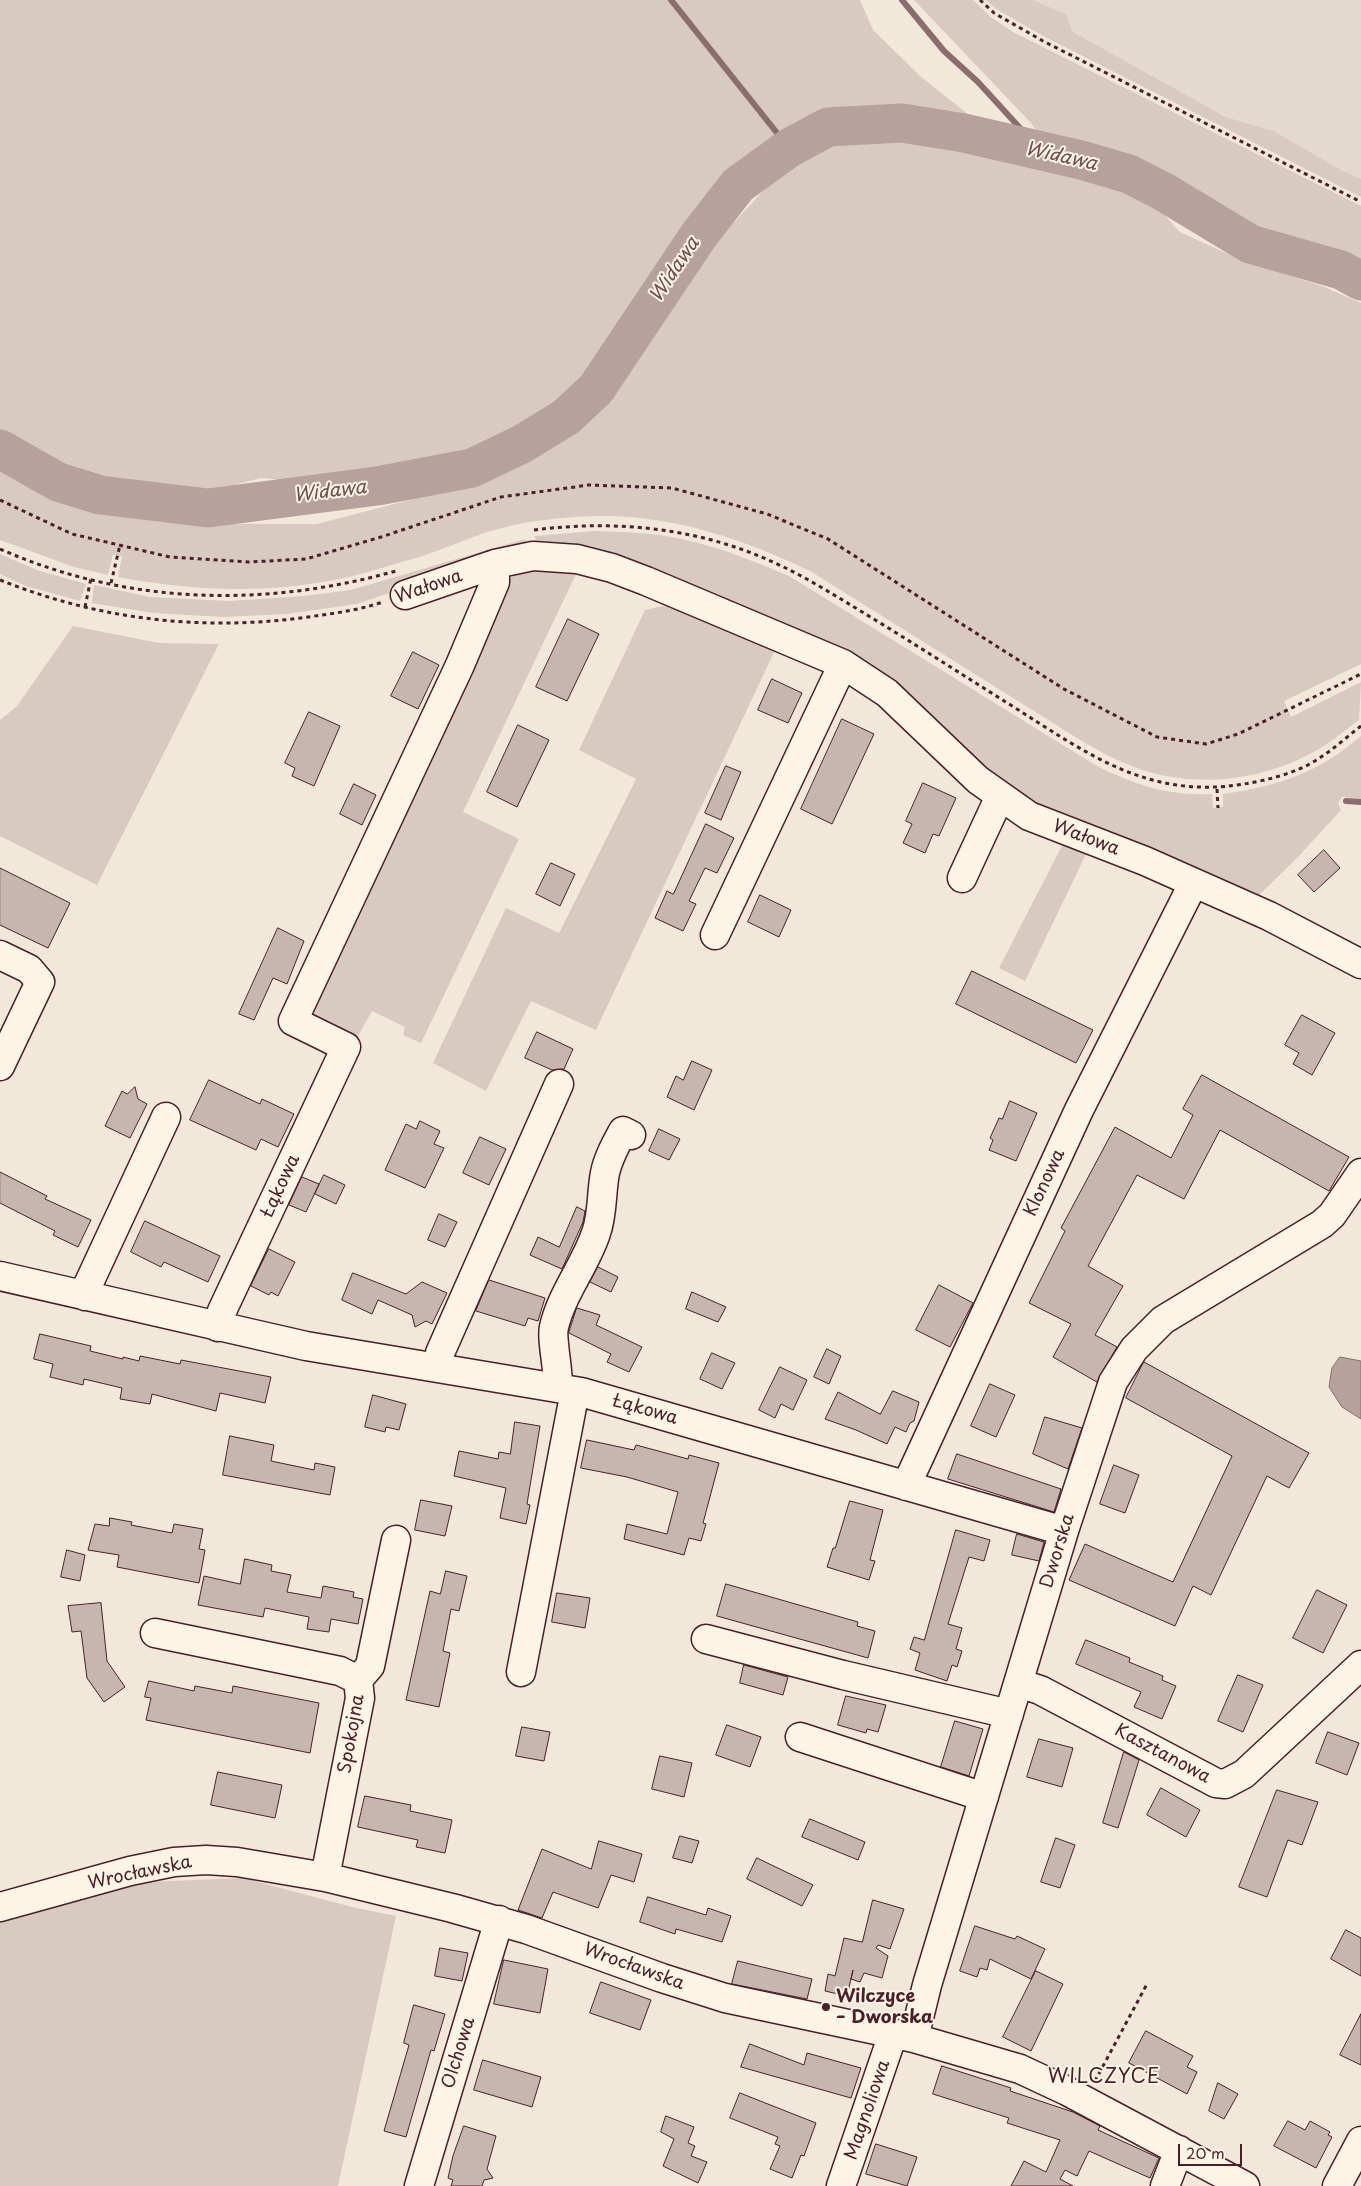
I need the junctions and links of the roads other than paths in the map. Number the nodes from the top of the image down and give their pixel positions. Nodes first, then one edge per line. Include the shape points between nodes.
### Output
1 (495, 564) junction
2 (405, 595) road end
3 (843, 664) junction
4 (1000, 796) junction
5 (962, 878) dead end
6 (1193, 884) junction
7 (715, 935) dead end
8 (0, 955) edge
9 (1361, 964) edge
10 (0, 1066) edge
11 (559, 1084) dead end
12 (166, 1117) dead end
13 (631, 1135) dead end
14 (1361, 1173) edge
15 (0, 1276) edge
16 (85, 1296) junction
17 (218, 1327) junction
18 (438, 1368) junction
19 (567, 1389) junction
20 (906, 1486) junction
21 (1064, 1531) junction
22 (396, 1540) dead end
23 (154, 1633) dead end
24 (706, 1639) dead end
25 (1361, 1665) edge
26 (521, 1672) dead end
27 (358, 1680) junction
28 (1018, 1684) junction
29 (1009, 1714) junction
30 (800, 1736) dead end
31 (984, 1796) junction
32 (325, 1877) junction
33 (0, 1907) edge
34 (498, 1920) junction
35 (904, 2036) junction
36 (1361, 2141) edge
37 (1179, 2150) junction
38 (419, 2186) edge
39 (841, 2186) edge
40 (1165, 2186) edge
41 (1245, 2186) edge
42 (1337, 2186) edge

1 - 2 street, Wałowa
1 - 3 street, Wałowa via 533,556 577,559 612,568
1 - 17 street, Łąkowa via 495,582 460,665 293,1022 346,1047 222,1311
3 - 4 street, Wałowa via 887,693 978,780
3 - 7 street
4 - 5 street
4 - 6 street, Wałowa via 1029,816 1145,861
6 - 9 street, Wałowa via 1269,916
6 - 20 street, Klonowa via 1079,1110
8 - 10 street via 29,969 40,982
11 - 18 street via 440,1352
12 - 16 street
13 - 19 street via 623,1131 612,1152 596,1233 583,1266 569,1287 553,1329 559,1372
14 - 21 street, Dworska via 1322,1224 1163,1320 1134,1349 1113,1382
15 - 16 street, Łąkowa
16 - 17 street, Łąkowa
17 - 18 street, Łąkowa via 306,1346
18 - 19 street, Łąkowa
19 - 20 street, Łąkowa
19 - 26 street
20 - 21 street, Łąkowa
21 - 28 street, Dworska
22 - 27 street via 370,1666
23 - 27 street, Spokojna via 340,1671
24 - 29 street
25 - 28 street, Kasztanowa via 1244,1774 1225,1784 1216,1783 1040,1690
27 - 32 street, Spokojna via 360,1698
28 - 29 street, Dworska
29 - 31 street, Dworska
30 - 31 street
31 - 35 street, Dworska via 927,1985
32 - 33 street, Wrocławska via 237,1862 174,1862
32 - 34 street, Wrocławska
34 - 35 street, Wrocławska via 725,1998
34 - 38 street, Olchowa
35 - 37 street, Wrocławska via 1020,2069
35 - 39 street, Magnoliowa
36 - 42 street
37 - 40 street
37 - 41 street, Wrocławska

